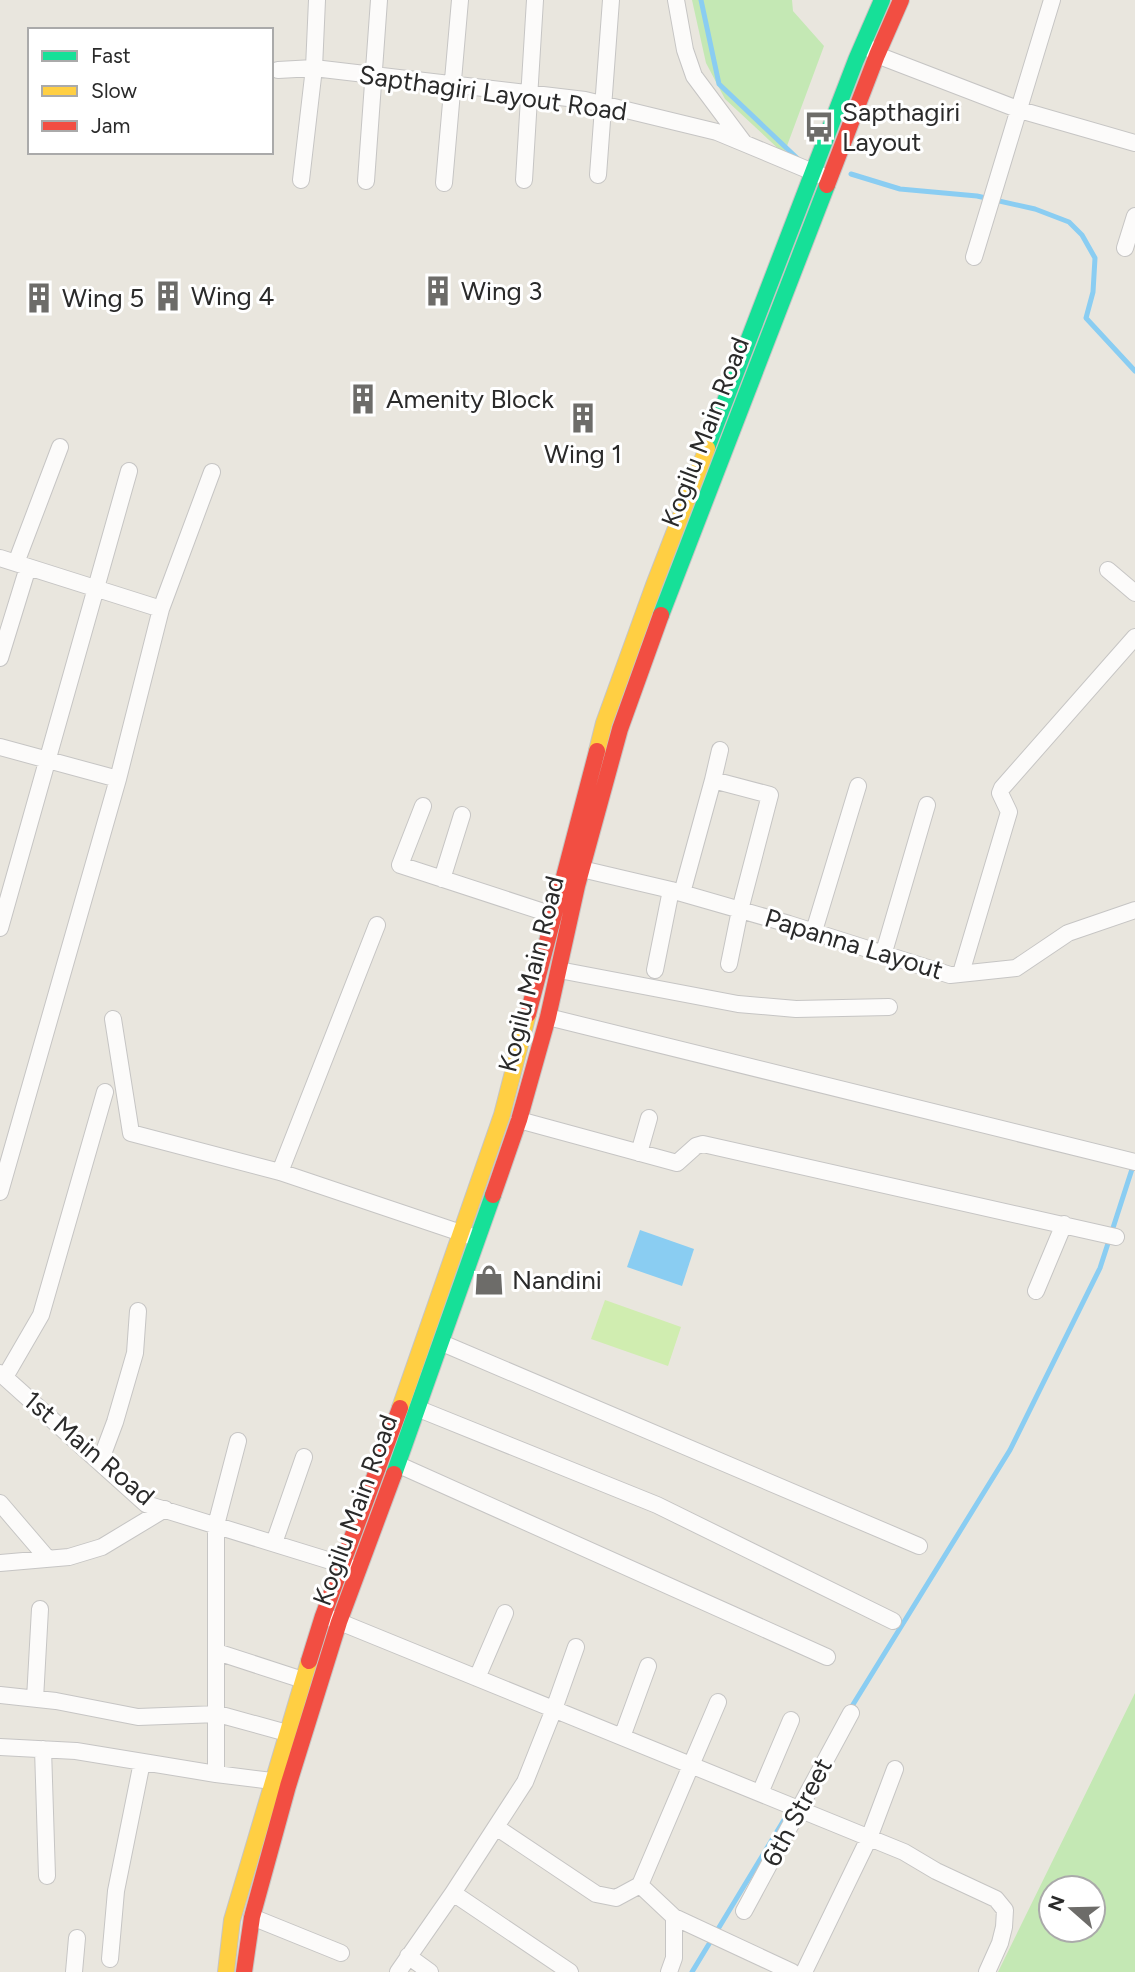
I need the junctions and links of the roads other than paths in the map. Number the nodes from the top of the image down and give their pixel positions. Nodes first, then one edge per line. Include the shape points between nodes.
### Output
1 (317, 0) edge
2 (379, 0) edge
3 (460, 0) edge
4 (535, 0) edge
5 (611, 0) edge
6 (677, 0) edge
7 (882, 0) edge
8 (901, 0) edge
9 (1052, 0) edge
10 (863, 43) junction
11 (877, 55) junction
12 (314, 68) junction
13 (278, 70) dead end
14 (372, 75) junction
15 (452, 84) junction
16 (529, 93) junction
17 (602, 104) junction
18 (1020, 110) junction
19 (1135, 143) edge
20 (746, 144) junction
21 (813, 173) junction
22 (598, 175) dead end
23 (829, 179) junction
24 (300, 180) dead end
25 (524, 180) dead end
26 (366, 181) dead end
27 (444, 183) dead end
28 (1135, 216) edge
29 (1125, 248) dead end
30 (974, 257) dead end
31 (60, 447) dead end
32 (129, 471) dead end
33 (212, 472) dead end
34 (15, 563) edge
35 (1108, 570) dead end
36 (654, 585) junction
37 (94, 588) junction
38 (670, 591) junction
39 (1135, 593) edge
40 (161, 609) junction
41 (1135, 637) edge
42 (0, 658) edge
43 (0, 747) edge
44 (720, 750) dead end
45 (48, 760) junction
46 (118, 779) junction
47 (713, 780) junction
48 (858, 786) dead end
49 (927, 805) dead end
50 (423, 806) dead end
51 (463, 815) dead end
52 (565, 865) junction
53 (582, 869) junction
54 (442, 879) junction
55 (677, 892) junction
56 (740, 910) junction
57 (1135, 910) edge
58 (553, 915) junction
59 (377, 925) dead end
60 (0, 928) edge
61 (814, 931) junction
62 (884, 952) junction
63 (729, 964) dead end
64 (559, 970) junction
65 (655, 970) dead end
66 (961, 973) junction
67 (889, 1007) dead end
68 (548, 1017) junction
69 (113, 1019) dead end
70 (105, 1093) dead end
71 (649, 1118) dead end
72 (519, 1120) junction
73 (639, 1153) junction
74 (1130, 1161) edge
75 (280, 1172) junction
76 (0, 1192) edge
77 (1063, 1224) junction
78 (462, 1233) junction
79 (1116, 1237) dead end
80 (479, 1239) junction
81 (1036, 1290) dead end
82 (138, 1311) dead end
83 (442, 1343) junction
84 (2, 1375) edge
85 (419, 1409) junction
86 (238, 1441) dead end
87 (304, 1457) dead end
88 (100, 1462) junction
89 (399, 1465) junction
90 (0, 1503) edge
91 (164, 1509) junction
92 (216, 1525) junction
93 (274, 1543) junction
94 (919, 1546) dead end
95 (48, 1559) junction
96 (0, 1563) edge
97 (343, 1564) junction
98 (359, 1570) junction
99 (40, 1609) dead end
100 (505, 1614) dead end
101 (323, 1615) junction
102 (893, 1621) dead end
103 (339, 1622) junction
104 (576, 1647) dead end
105 (217, 1651) junction
106 (827, 1657) dead end
107 (648, 1666) dead end
108 (477, 1678) junction
109 (303, 1680) junction
110 (0, 1695) edge
111 (35, 1699) junction
112 (718, 1702) dead end
113 (554, 1709) junction
114 (851, 1713) dead end
115 (218, 1714) junction
116 (792, 1720) dead end
117 (287, 1733) junction
118 (622, 1737) junction
119 (0, 1746) edge
120 (43, 1749) junction
121 (142, 1762) junction
122 (692, 1766) junction
123 (895, 1769) dead end
124 (216, 1774) junction
125 (272, 1781) junction
126 (761, 1793) junction
127 (799, 1809) junction
128 (496, 1826) junction
129 (869, 1838) junction
130 (47, 1876) dead end
131 (640, 1885) junction
132 (453, 1893) junction
133 (744, 1910) dead end
134 (252, 1917) junction
135 (674, 1917) junction
136 (77, 1938) dead end
137 (341, 1952) dead end
138 (408, 1956) junction
139 (110, 1959) dead end
140 (74, 1972) edge
141 (226, 1972) edge
142 (244, 1972) edge
143 (398, 1972) edge
144 (430, 1972) edge
145 (570, 1972) edge
146 (669, 1972) edge
147 (792, 1972) edge
148 (804, 1972) edge
149 (987, 1972) edge

1 - 12 street
2 - 14 street
3 - 15 street
4 - 16 street
5 - 17 street
6 - 20 street, Sapthagiri Layout Road via 694,76
7 - 10 main road, Kogilu Main Road
8 - 11 main road, Kogilu Main Road
9 - 18 street
10 - 11 street
10 - 21 main road, Kogilu Main Road
11 - 18 street
11 - 23 main road, Kogilu Main Road
12 - 13 street, Sapthagiri Layout Road
12 - 14 street, Sapthagiri Layout Road
12 - 24 street
14 - 15 street, Sapthagiri Layout Road
14 - 26 street
15 - 16 street, Sapthagiri Layout Road
15 - 27 street
16 - 17 street, Sapthagiri Layout Road
16 - 25 street
17 - 20 street, Sapthagiri Layout Road via 717,132
17 - 22 street
18 - 19 street
18 - 30 street
20 - 21 street, Sapthagiri Layout Road
21 - 23 street, Sapthagiri Layout Road
21 - 36 main road, Kogilu Main Road
23 - 38 main road, Kogilu Main Road
28 - 29 street
31 - 34 street
32 - 37 street
33 - 40 street
34 - 37 street
34 - 42 street
35 - 39 street
36 - 38 main road
36 - 52 main road, Kogilu Main Road via 604,723
37 - 40 street
37 - 45 street
38 - 53 main road, Kogilu Main Road via 620,729
40 - 46 street
41 - 66 street via 1002,788 1009,812
43 - 45 street
44 - 47 street
45 - 46 street
45 - 60 street
46 - 76 street
47 - 55 street
47 - 56 street via 770,795
48 - 61 street
49 - 62 street
50 - 54 street via 400,865
51 - 54 street
52 - 53 street, Papanna Layout
52 - 58 main road, Kogilu Main Road
53 - 55 street, Papanna Layout
53 - 64 main road, Kogilu Main Road
54 - 58 street
55 - 56 street, Papanna Layout
55 - 65 street
56 - 61 street, Papanna Layout
56 - 63 street
57 - 66 street, Papanna Layout via 1068,933 1016,968
58 - 78 main road, Kogilu Main Road via 502,1115
59 - 75 street
61 - 62 street, Papanna Layout
62 - 66 street, Papanna Layout via 950,975
64 - 67 street via 738,1004 796,1009
64 - 68 main road, Kogilu Main Road
68 - 72 main road, Kogilu Main Road
68 - 74 street
69 - 75 street via 131,1133
70 - 84 street via 41,1315
71 - 73 street
72 - 73 street
72 - 80 main road, Kogilu Main Road
73 - 77 street via 677,1163 702,1144
75 - 78 street
77 - 79 street
77 - 81 street
78 - 80 street
78 - 97 main road, Kogilu Main Road
80 - 83 main road, Kogilu Main Road
82 - 88 street via 135,1353
83 - 85 main road, Kogilu Main Road
83 - 94 street
84 - 88 street, 1st Main Road
85 - 89 main road, Kogilu Main Road
85 - 102 street via 657,1505
86 - 92 street
87 - 93 street
88 - 91 street, 1st Main Road via 146,1504
89 - 98 main road, Kogilu Main Road
89 - 106 street
90 - 95 street
91 - 92 street, 1st Main Road
91 - 95 street via 102,1547
92 - 93 street, 1st Main Road
92 - 105 street
93 - 97 street, 1st Main Road
95 - 96 street
97 - 98 street, 1st Main Road
97 - 101 main road, Kogilu Main Road
98 - 103 main road, Kogilu Main Road
99 - 111 street
100 - 108 street
101 - 103 street
101 - 109 main road, Kogilu Main Road
103 - 108 street
103 - 134 main road, Kogilu Main Road
104 - 113 street
105 - 109 street
105 - 115 street
107 - 118 street
108 - 113 street
109 - 117 main road, Kogilu Main Road
110 - 111 street
111 - 115 street via 138,1717
112 - 122 street
113 - 118 street
113 - 128 street via 525,1782
114 - 127 street, 6th Street
115 - 117 street
115 - 124 street
116 - 126 street
117 - 125 main road, Kogilu Main Road
118 - 122 street
119 - 120 street
120 - 121 street
120 - 130 street
121 - 124 street
121 - 139 street via 116,1891
122 - 126 street
122 - 131 street
123 - 129 street
124 - 125 street
125 - 141 main road, Kogilu Main Road via 232,1920
126 - 127 street
127 - 129 street
127 - 133 street, 6th Street
128 - 131 street via 596,1894 616,1898
128 - 132 street
129 - 148 street
129 - 149 street via 996,1899 1005,1910 1004,1927
131 - 135 street
132 - 138 street
132 - 145 street
134 - 137 street
134 - 142 main road, Kogilu Main Road
135 - 146 street via 674,1958
135 - 147 street
136 - 140 street
138 - 143 street
138 - 144 street

